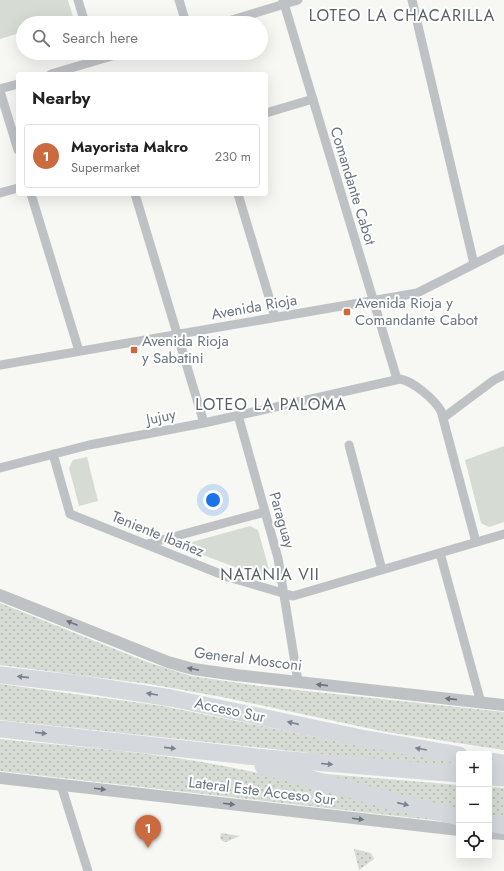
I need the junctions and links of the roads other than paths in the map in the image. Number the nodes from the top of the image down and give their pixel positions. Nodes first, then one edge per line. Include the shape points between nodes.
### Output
1 (78, 0) edge
2 (179, 0) edge
3 (298, 0) edge
4 (412, 0) edge
5 (284, 2) edge
6 (83, 16) edge
7 (184, 16) edge
8 (243, 16) edge
9 (87, 60) edge
10 (56, 72) edge
11 (16, 85) edge
12 (0, 90) edge
13 (313, 99) junction
14 (268, 112) edge
15 (16, 143) edge
16 (16, 189) edge
17 (0, 194) edge
18 (32, 196) edge
19 (136, 196) edge
20 (239, 196) edge
21 (504, 249) edge
22 (474, 264) junction
23 (373, 300) junction
24 (275, 317) junction
25 (178, 334) junction
26 (79, 351) junction
27 (0, 365) edge
28 (504, 375) edge
29 (397, 379) junction
30 (238, 415) junction
31 (443, 418) junction
32 (204, 422) junction
33 (349, 445) dead end
34 (53, 454) junction
35 (0, 468) edge
36 (265, 512) junction
37 (504, 534) edge
38 (476, 542) junction
39 (147, 544) junction
40 (440, 553) junction
41 (382, 570) junction
42 (284, 593) junction
43 (0, 595) edge
44 (0, 675) edge
45 (298, 682) junction
46 (481, 703) junction
47 (504, 705) edge
48 (0, 729) edge
49 (203, 751) junction
50 (456, 754) edge
51 (492, 757) edge
52 (504, 758) edge
53 (492, 761) edge
54 (504, 763) edge
55 (456, 774) edge
56 (492, 777) edge
57 (0, 778) edge
58 (504, 778) edge
59 (61, 785) junction
60 (456, 816) edge
61 (492, 824) edge
62 (504, 826) edge
63 (456, 830) edge
64 (492, 833) edge
65 (504, 834) edge
66 (88, 871) edge

1 - 6 street
2 - 7 street
3 - 5 street
4 - 22 street
5 - 8 street
5 - 13 street, Comandante Cabot
9 - 10 street
11 - 12 street
12 - 15 street
13 - 14 street
13 - 23 street, Comandante Cabot
16 - 17 street
18 - 26 street
19 - 25 street
20 - 24 street
21 - 22 street, Avenida Rioja
22 - 23 street, Avenida Rioja via 417,293
23 - 24 street, Avenida Rioja
23 - 29 street, Comandante Cabot
24 - 25 street, Avenida Rioja
25 - 26 street, Avenida Rioja
25 - 32 street
26 - 27 street, Avenida Rioja
28 - 31 street
29 - 30 street, Jujuy
29 - 31 street via 406,381 428,396 440,409
30 - 32 street, Jujuy
30 - 36 street, Paraguay
31 - 38 street
32 - 34 street, Jujuy
33 - 41 street
34 - 35 street, Jujuy
34 - 39 street, Teniente Ibañez via 70,514
36 - 39 street
36 - 42 street, Paraguay via 278,558
37 - 38 street, Teniente Ibañez
38 - 40 street, Teniente Ibañez
39 - 42 street, Teniente Ibañez via 228,577
40 - 41 street, Teniente Ibañez
40 - 46 street
41 - 42 street, Teniente Ibañez via 293,596
42 - 45 street, Paraguay
45 -> 43 street, General Mosconi via 206,671 176,664
50 -> 44 highway, Acceso Sur via 360,738 171,698
46 -> 45 street, General Mosconi
46 - 47 street, General Mosconi
48 -> 49 highway
49 -> 55 highway via 314,763
49 -> 60 highway
51 - 52 highway
53 - 54 highway
56 - 58 highway
57 - 59 street
59 -> 63 street, Lateral Este Acceso Sur
59 - 66 street
61 - 62 highway
64 - 65 street

